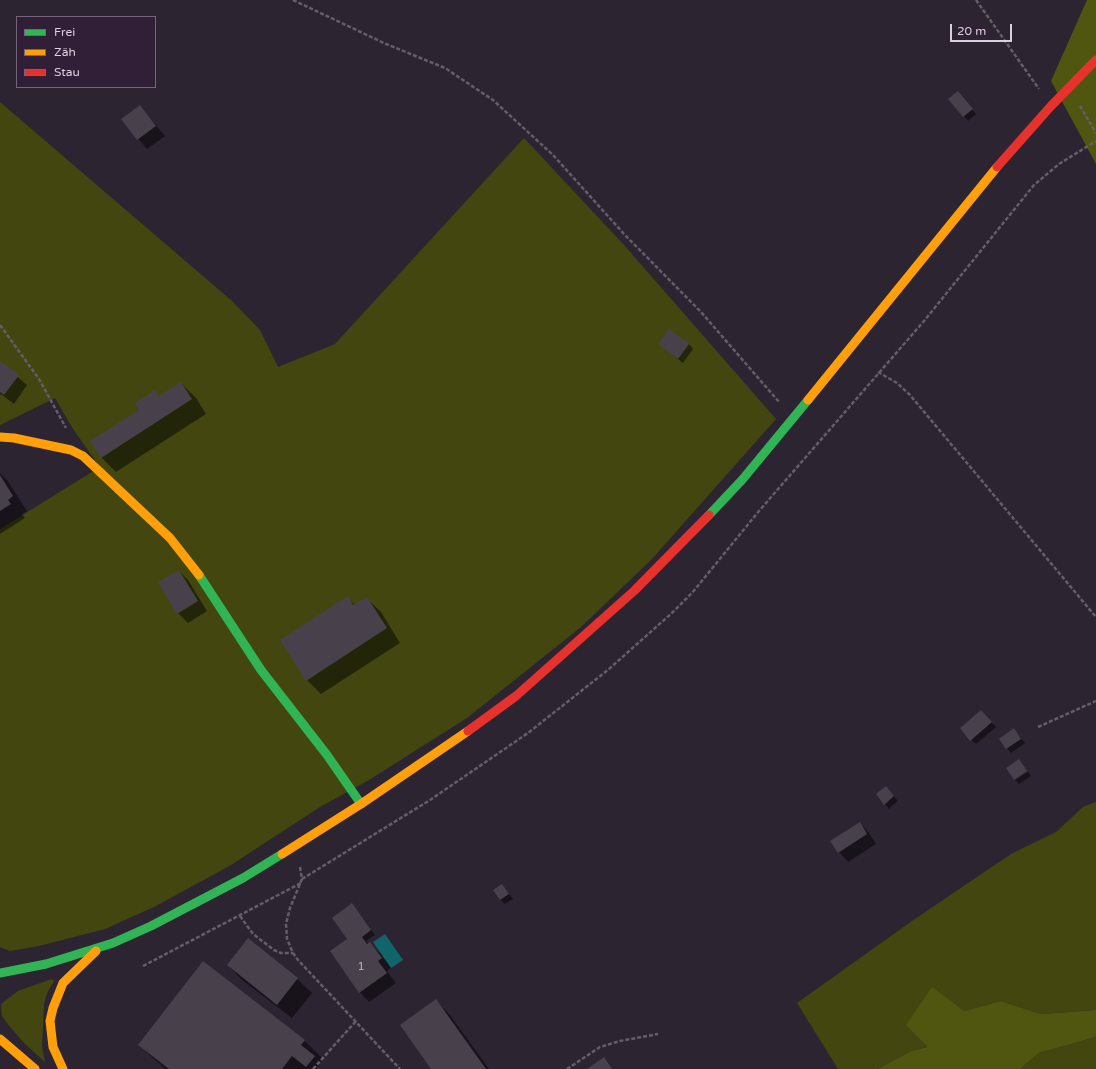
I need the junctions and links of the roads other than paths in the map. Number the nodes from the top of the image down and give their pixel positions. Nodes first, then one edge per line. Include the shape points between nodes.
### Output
1 (1096, 60) edge
2 (0, 437) edge
3 (361, 804) junction
4 (100, 947) junction
5 (0, 974) edge
6 (0, 1039) edge
7 (35, 1069) edge
8 (63, 1069) edge

1 - 3 main road via 1068,87 950,221 794,418 691,535 579,641 516,696
2 - 3 main road via 71,450 83,456 179,548 204,581 261,670
3 - 4 main road via 243,878 176,914
4 - 5 main road via 46,964
4 - 8 main road via 63,984 53,1008 50,1021 53,1047
6 - 7 main road

